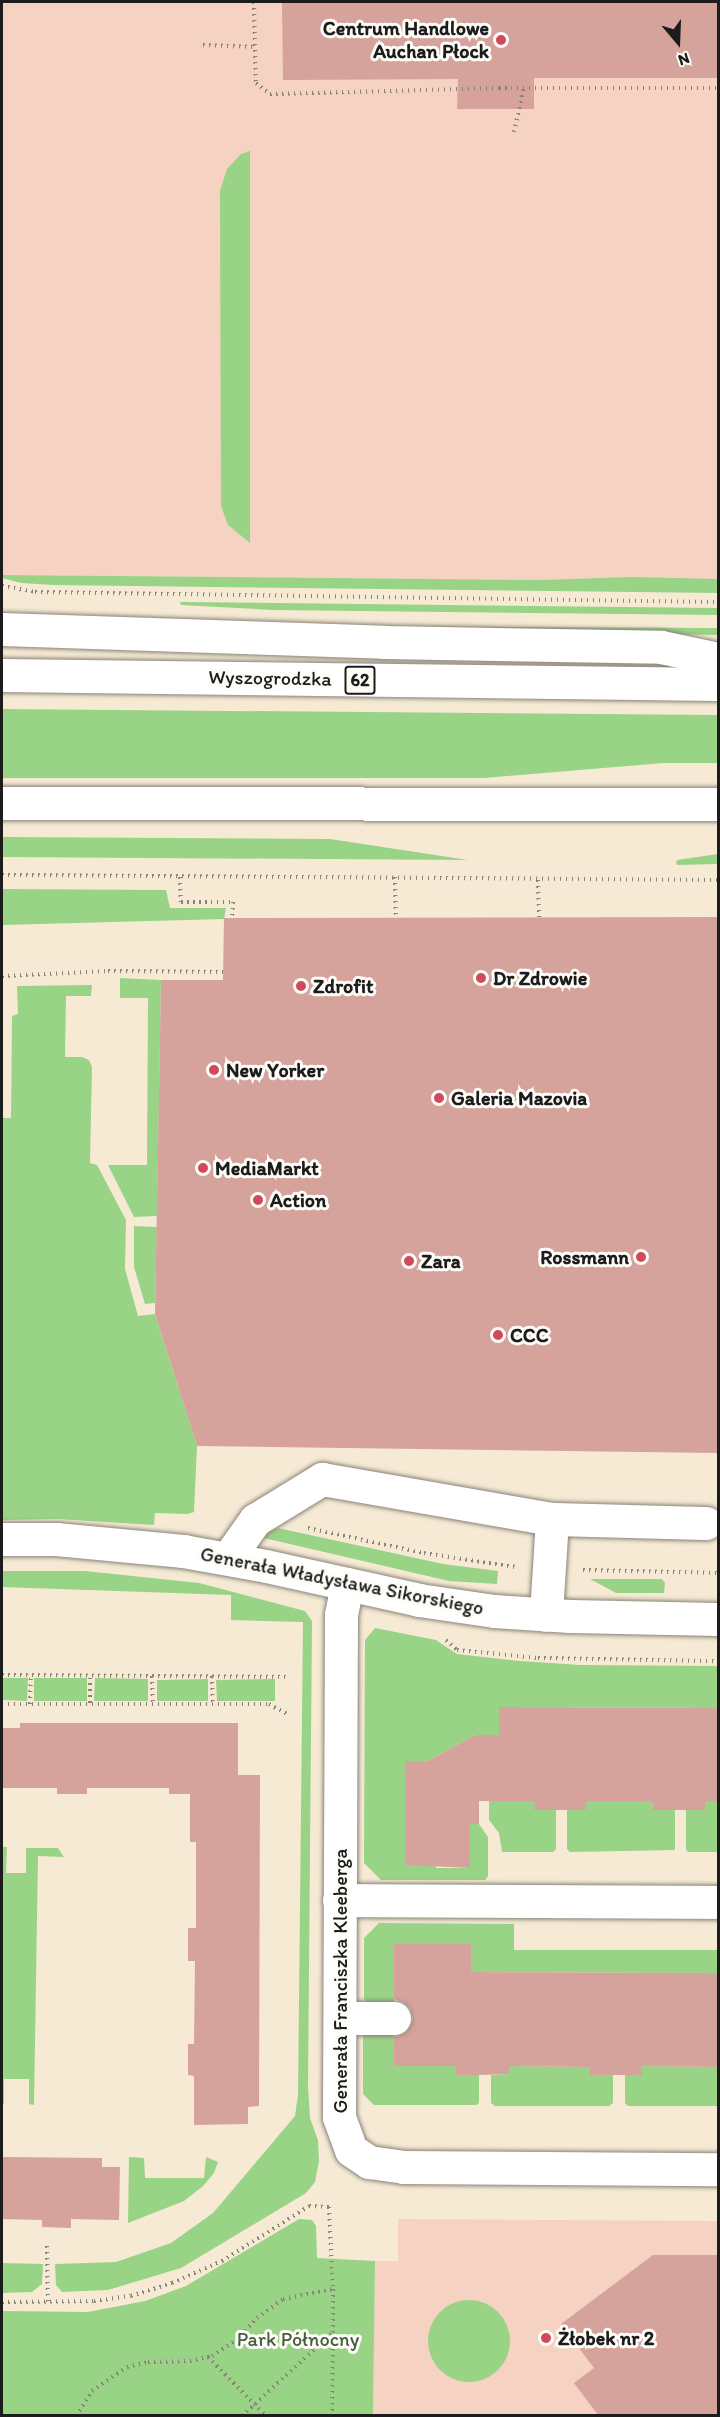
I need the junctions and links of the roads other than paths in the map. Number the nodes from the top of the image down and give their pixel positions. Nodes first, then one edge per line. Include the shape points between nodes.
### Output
1 (2, 629) edge
2 (2, 675) edge
3 (717, 678) edge
4 (718, 788) edge
5 (2, 802) edge
6 (633, 803) junction
7 (718, 804) edge
8 (552, 1519) junction
9 (706, 1523) dead end
10 (2, 1539) edge
11 (228, 1558) junction
12 (347, 1584) junction
13 (546, 1615) junction
14 (718, 1619) edge
15 (339, 1900) junction
16 (718, 1902) edge
17 (340, 2018) junction
18 (394, 2018) dead end
19 (718, 2169) edge

1 - 3 street via 661,647
2 - 3 street, Wyszogrodzka / 62
4 - 6 street
5 - 6 street
6 - 7 street
8 - 9 street
8 - 11 street via 322,1479 255,1520
8 - 13 street
10 - 11 street, Generała Władysława Sikorskiego via 56,1539
11 - 12 street, Generała Władysława Sikorskiego
12 - 13 street, Generała Władysława Sikorskiego via 452,1606
12 - 15 street, Generała Franciszka Kleeberga via 341,1614
13 - 14 street, Generała Władysława Sikorskiego
15 - 16 street
15 - 17 street, Generała Franciszka Kleeberga
17 - 18 street
17 - 19 street, Generała Franciszka Kleeberga via 339,2117 351,2150 369,2162 403,2167

